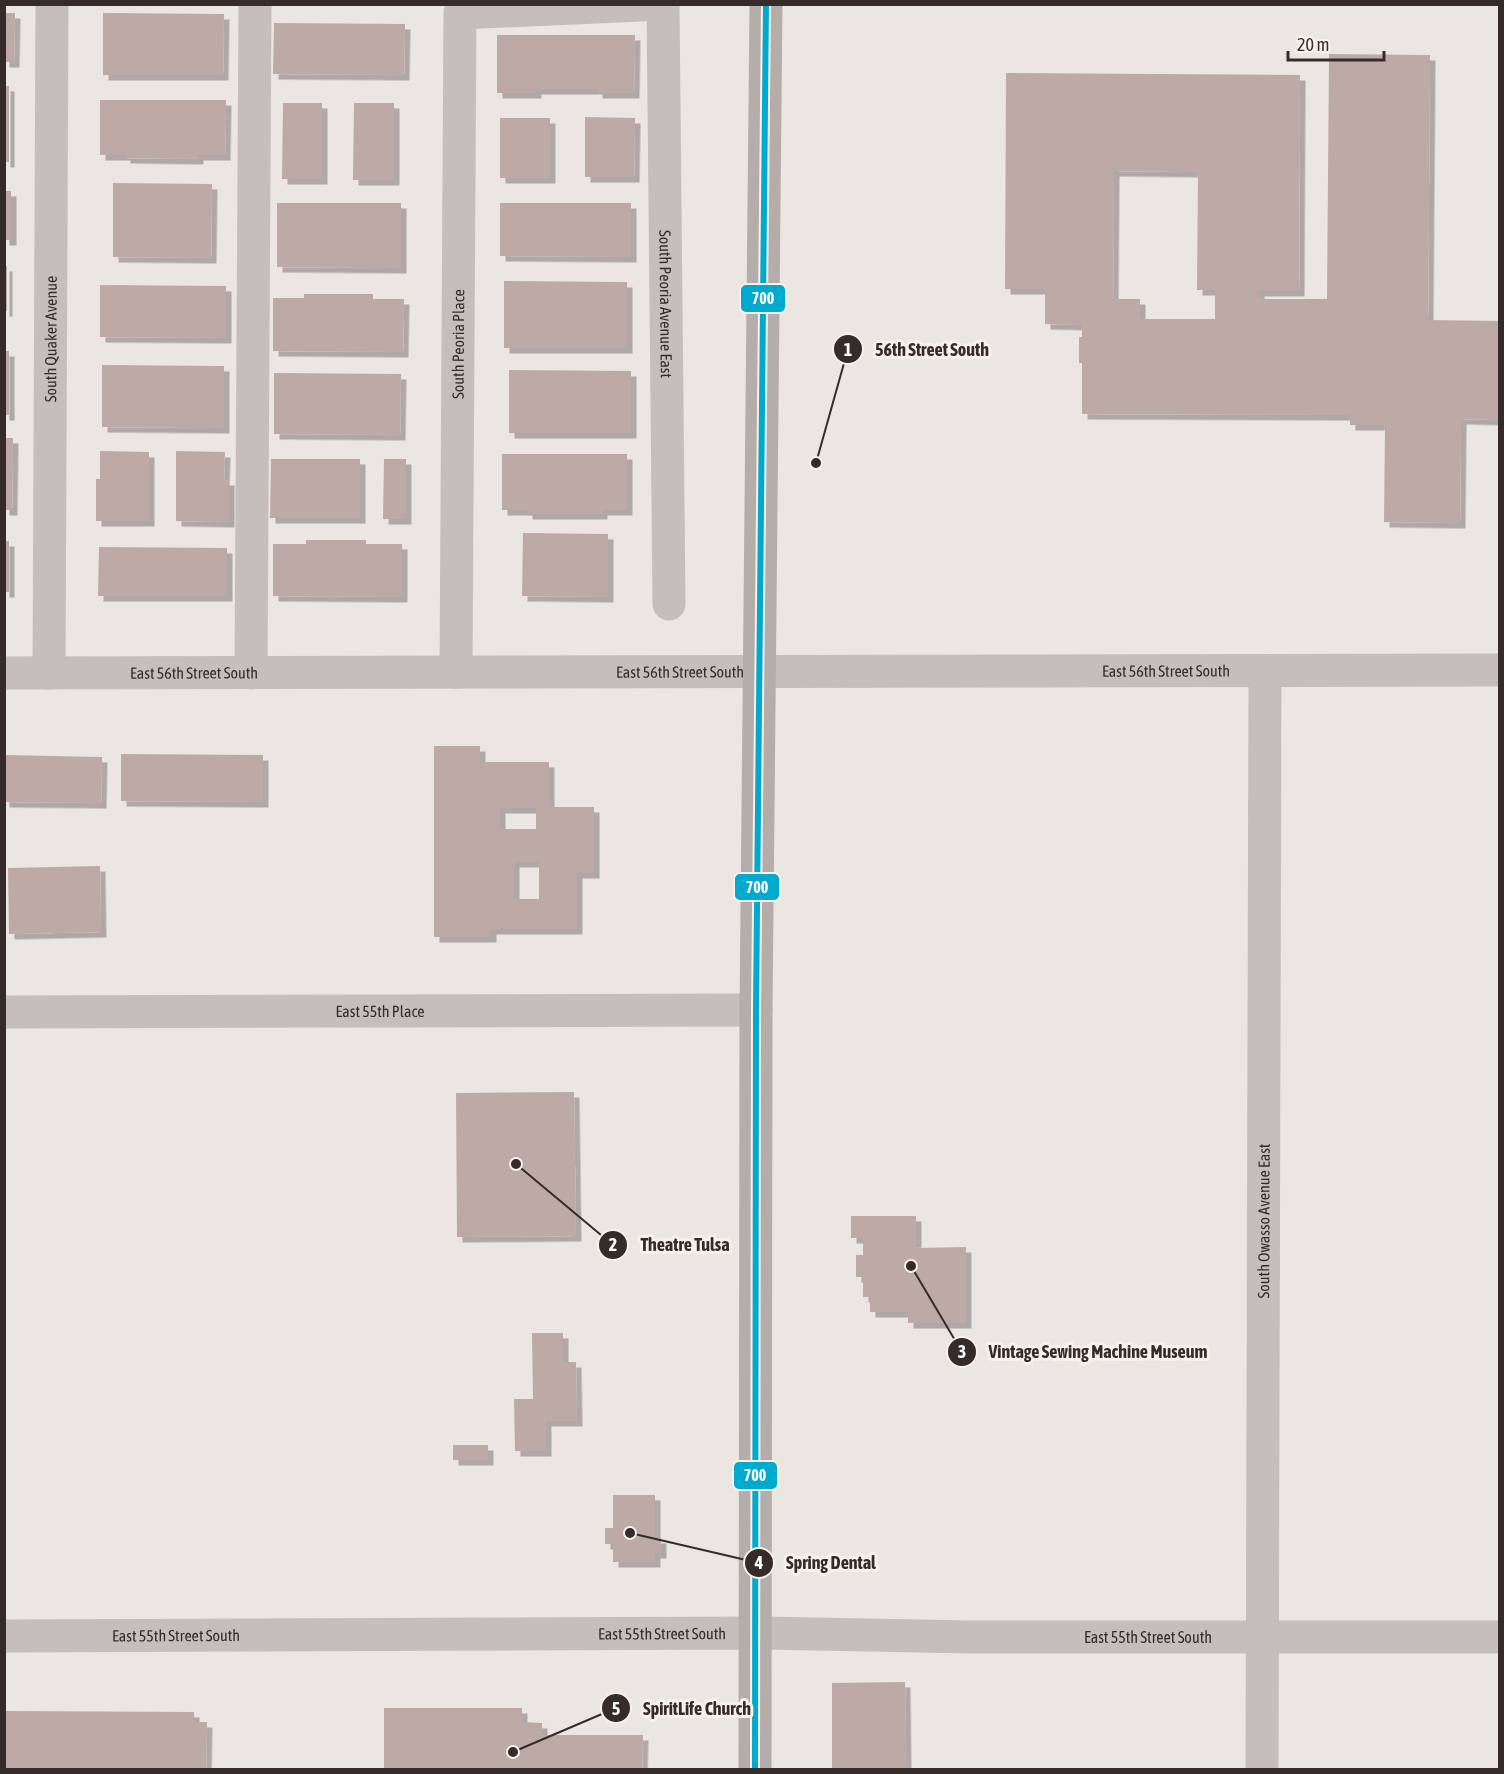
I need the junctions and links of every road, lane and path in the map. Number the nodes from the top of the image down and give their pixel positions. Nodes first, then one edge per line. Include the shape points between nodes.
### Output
1 (52, 4) edge
2 (255, 4) edge
3 (663, 4) edge
4 (766, 4) edge
5 (669, 603) dead end
6 (1500, 670) edge
7 (761, 671) junction
8 (1265, 671) junction
9 (456, 672) junction
10 (4, 673) edge
11 (49, 673) junction
12 (251, 673) junction
13 (756, 1010) junction
14 (4, 1012) edge
15 (756, 1633) junction
16 (4, 1636) edge
17 (1500, 1637) edge
18 (1262, 1638) junction
19 (755, 1770) edge
20 (1262, 1770) edge

1 - 11 street, South Quaker Avenue
2 - 12 street
3 - 5 street, South Peoria Avenue East
3 - 9 street, South Peoria Place via 460,14
4 - 7 main road
6 - 8 street, East 56th Street South
7 - 8 street, East 56th Street South
7 - 9 street, East 56th Street South
7 - 13 main road
8 - 18 street, South Owasso Avenue East
9 - 12 street, East 56th Street South
10 - 11 street, East 56th Street South
11 - 12 street, East 56th Street South
13 - 14 street, East 55th Place
13 - 15 main road
15 - 16 street, East 55th Street South
15 - 18 street, East 55th Street South
15 - 19 main road
17 - 18 street, East 55th Street South
18 - 20 street, South Owasso Avenue East

